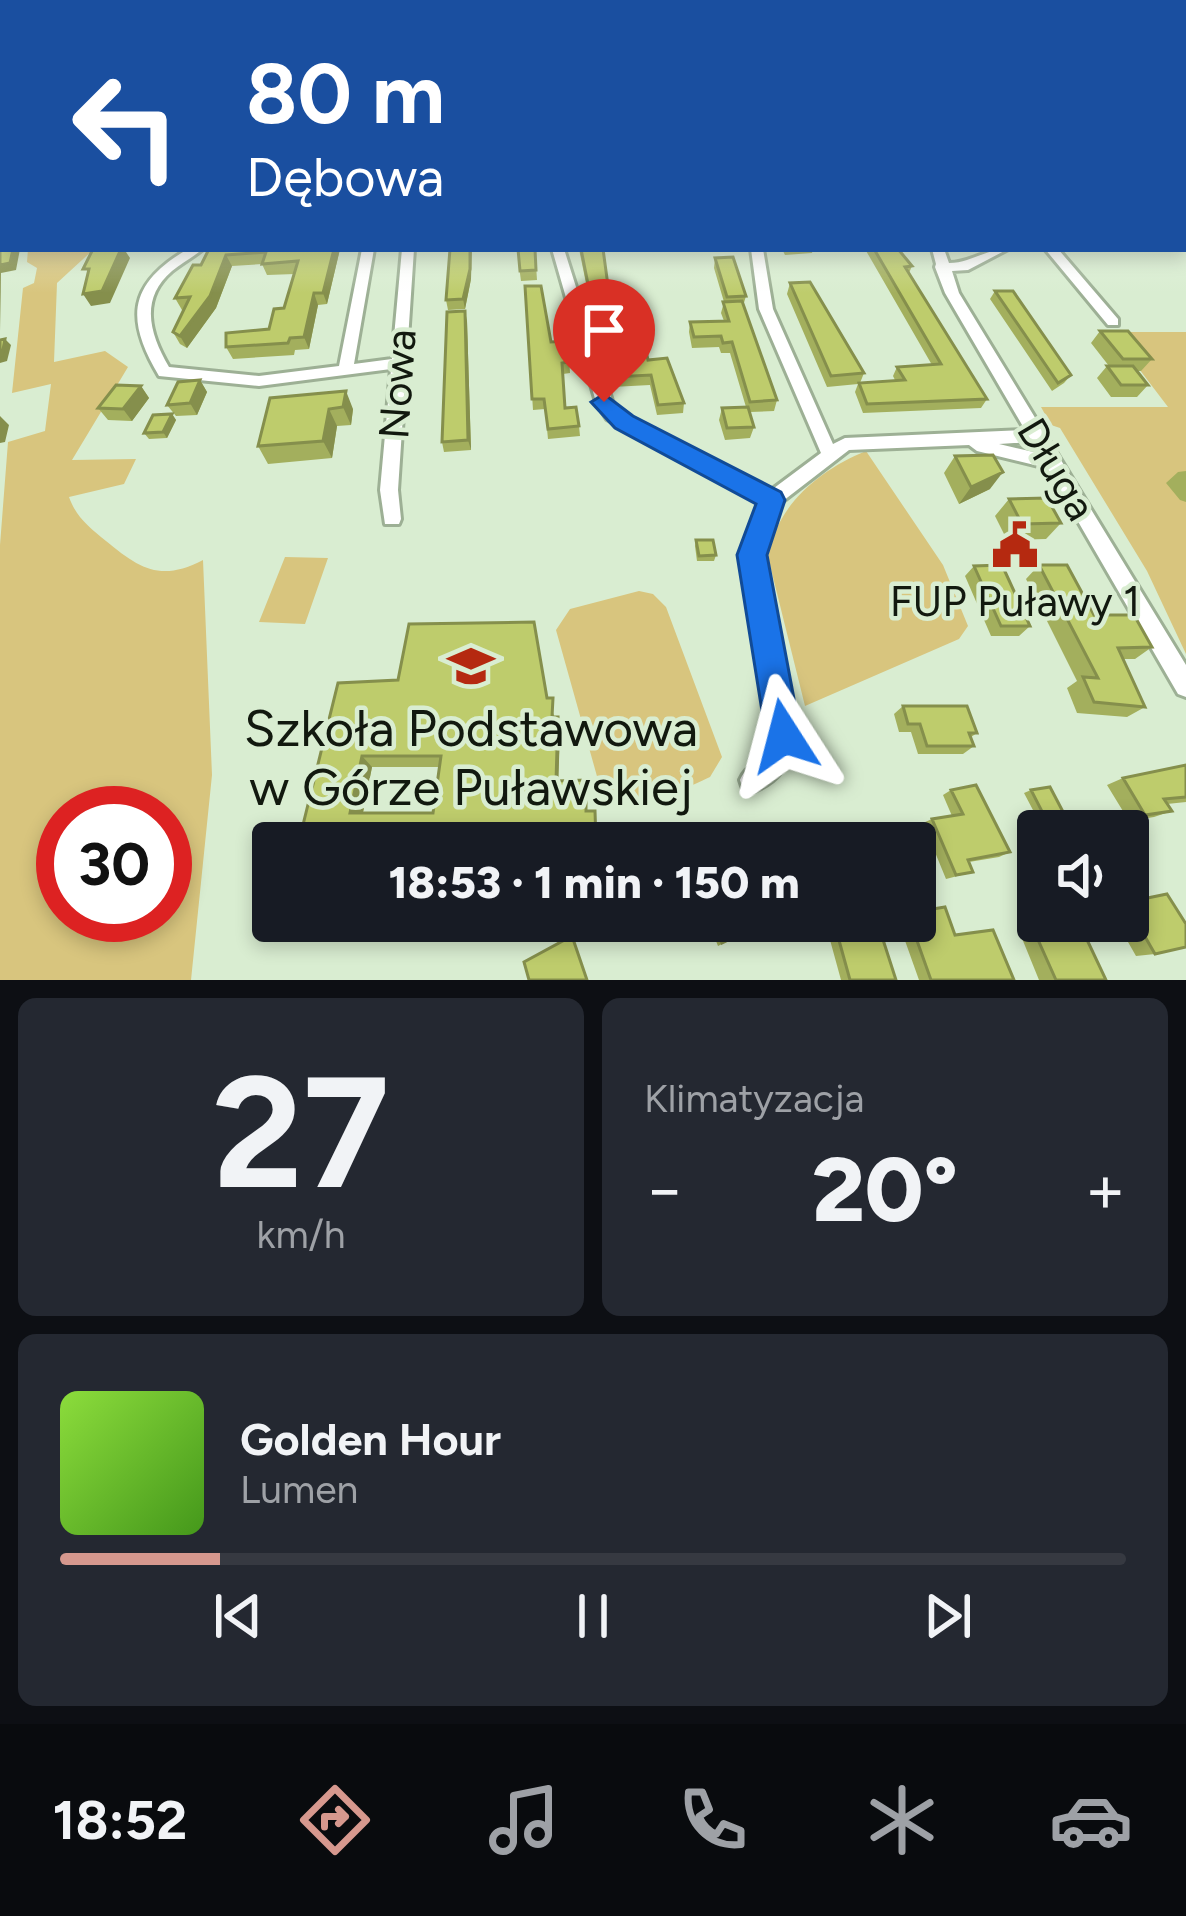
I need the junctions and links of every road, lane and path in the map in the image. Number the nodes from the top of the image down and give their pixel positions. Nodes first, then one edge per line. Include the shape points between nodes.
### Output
1 (192, 252) edge
2 (367, 252) edge
3 (408, 252) edge
4 (559, 252) edge
5 (757, 252) edge
6 (996, 252) edge
7 (1055, 252) edge
8 (939, 258) edge
9 (1113, 322) dead end
10 (398, 364) junction
11 (346, 367) junction
12 (1038, 436) junction
13 (960, 440) junction
14 (829, 453) junction
15 (1054, 463) junction
16 (771, 500) junction
17 (392, 519) dead end
18 (1186, 686) edge
19 (752, 780) dead end

1 - 11 street via 153,275 143,298 147,339 164,372 260,381
2 - 11 street
3 - 10 street, Nowa
4 - 16 street via 613,415
5 - 14 street via 766,309
6 - 8 street via 963,267
7 - 9 street
8 - 12 street, Długa
10 - 11 street
10 - 17 street, Nowa
12 - 13 street
12 - 15 street, Długa
13 - 14 street via 859,441
13 - 15 street
14 - 16 street
15 - 18 street, Długa
16 - 19 street via 752,555 784,736 780,756

